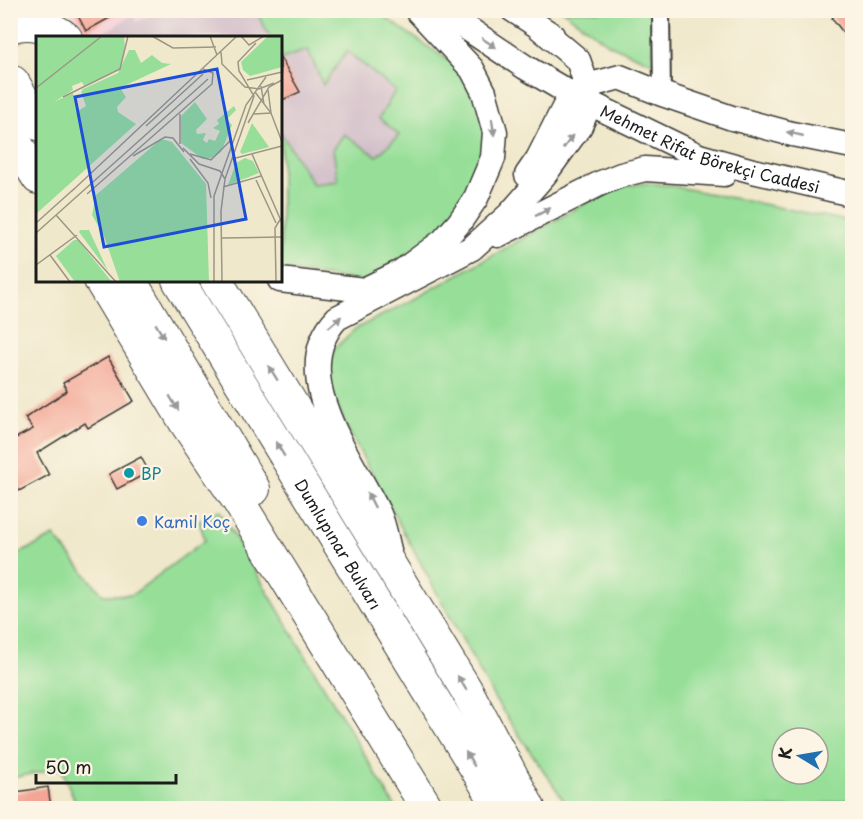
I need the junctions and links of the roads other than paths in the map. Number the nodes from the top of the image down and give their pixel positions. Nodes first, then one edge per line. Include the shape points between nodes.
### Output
1 (417, 10) edge
2 (440, 10) edge
3 (661, 10) edge
4 (515, 11) edge
5 (10, 27) edge
6 (540, 27) junction
7 (64, 36) edge
8 (620, 77) junction
9 (13, 82) dead end
10 (583, 94) junction
11 (662, 94) junction
12 (36, 121) edge
13 (10, 134) edge
14 (852, 146) edge
15 (36, 175) edge
16 (806, 184) junction
17 (852, 194) edge
18 (472, 248) junction
19 (393, 277) junction
20 (282, 280) edge
21 (101, 282) edge
22 (131, 282) edge
23 (179, 282) edge
24 (217, 282) edge
25 (397, 575) junction
26 (427, 808) edge
27 (443, 808) edge
28 (500, 808) edge
29 (529, 808) edge

1 -> 19 main road via 472,69 484,92 495,132 493,158 476,198 459,223 443,241
2 -> 10 main road, Mehmet Rifat Börekçi Caddesi via 525,67
3 - 11 street
4 - 6 main road, Mehmet Rifat Börekçi Caddesi
5 - 7 highway via 41,26
6 - 8 main road, Mehmet Rifat Börekçi Caddesi
6 - 10 main road via 578,60
8 - 10 main road, Mehmet Rifat Börekçi Caddesi
8 - 11 main road, Mehmet Rifat Börekçi Caddesi
9 - 12 highway
10 - 16 main road, Mehmet Rifat Börekçi Caddesi via 699,156
18 -> 10 main road via 510,214 580,126
10 - 19 main road via 508,202 467,237
14 -> 11 main road, Mehmet Rifat Börekçi Caddesi via 760,126
13 - 15 highway
16 - 17 main road, Mehmet Rifat Börekçi Caddesi
18 -> 16 main road via 601,183 645,169 700,171
25 -> 18 main road via 380,516 324,409 318,363 322,343 327,328 337,318
19 - 20 main road via 364,290
21 -> 26 highway
22 -> 27 highway
28 -> 23 highway, Dumlupınar Bulvarı
25 -> 24 highway
29 -> 25 highway via 467,691

